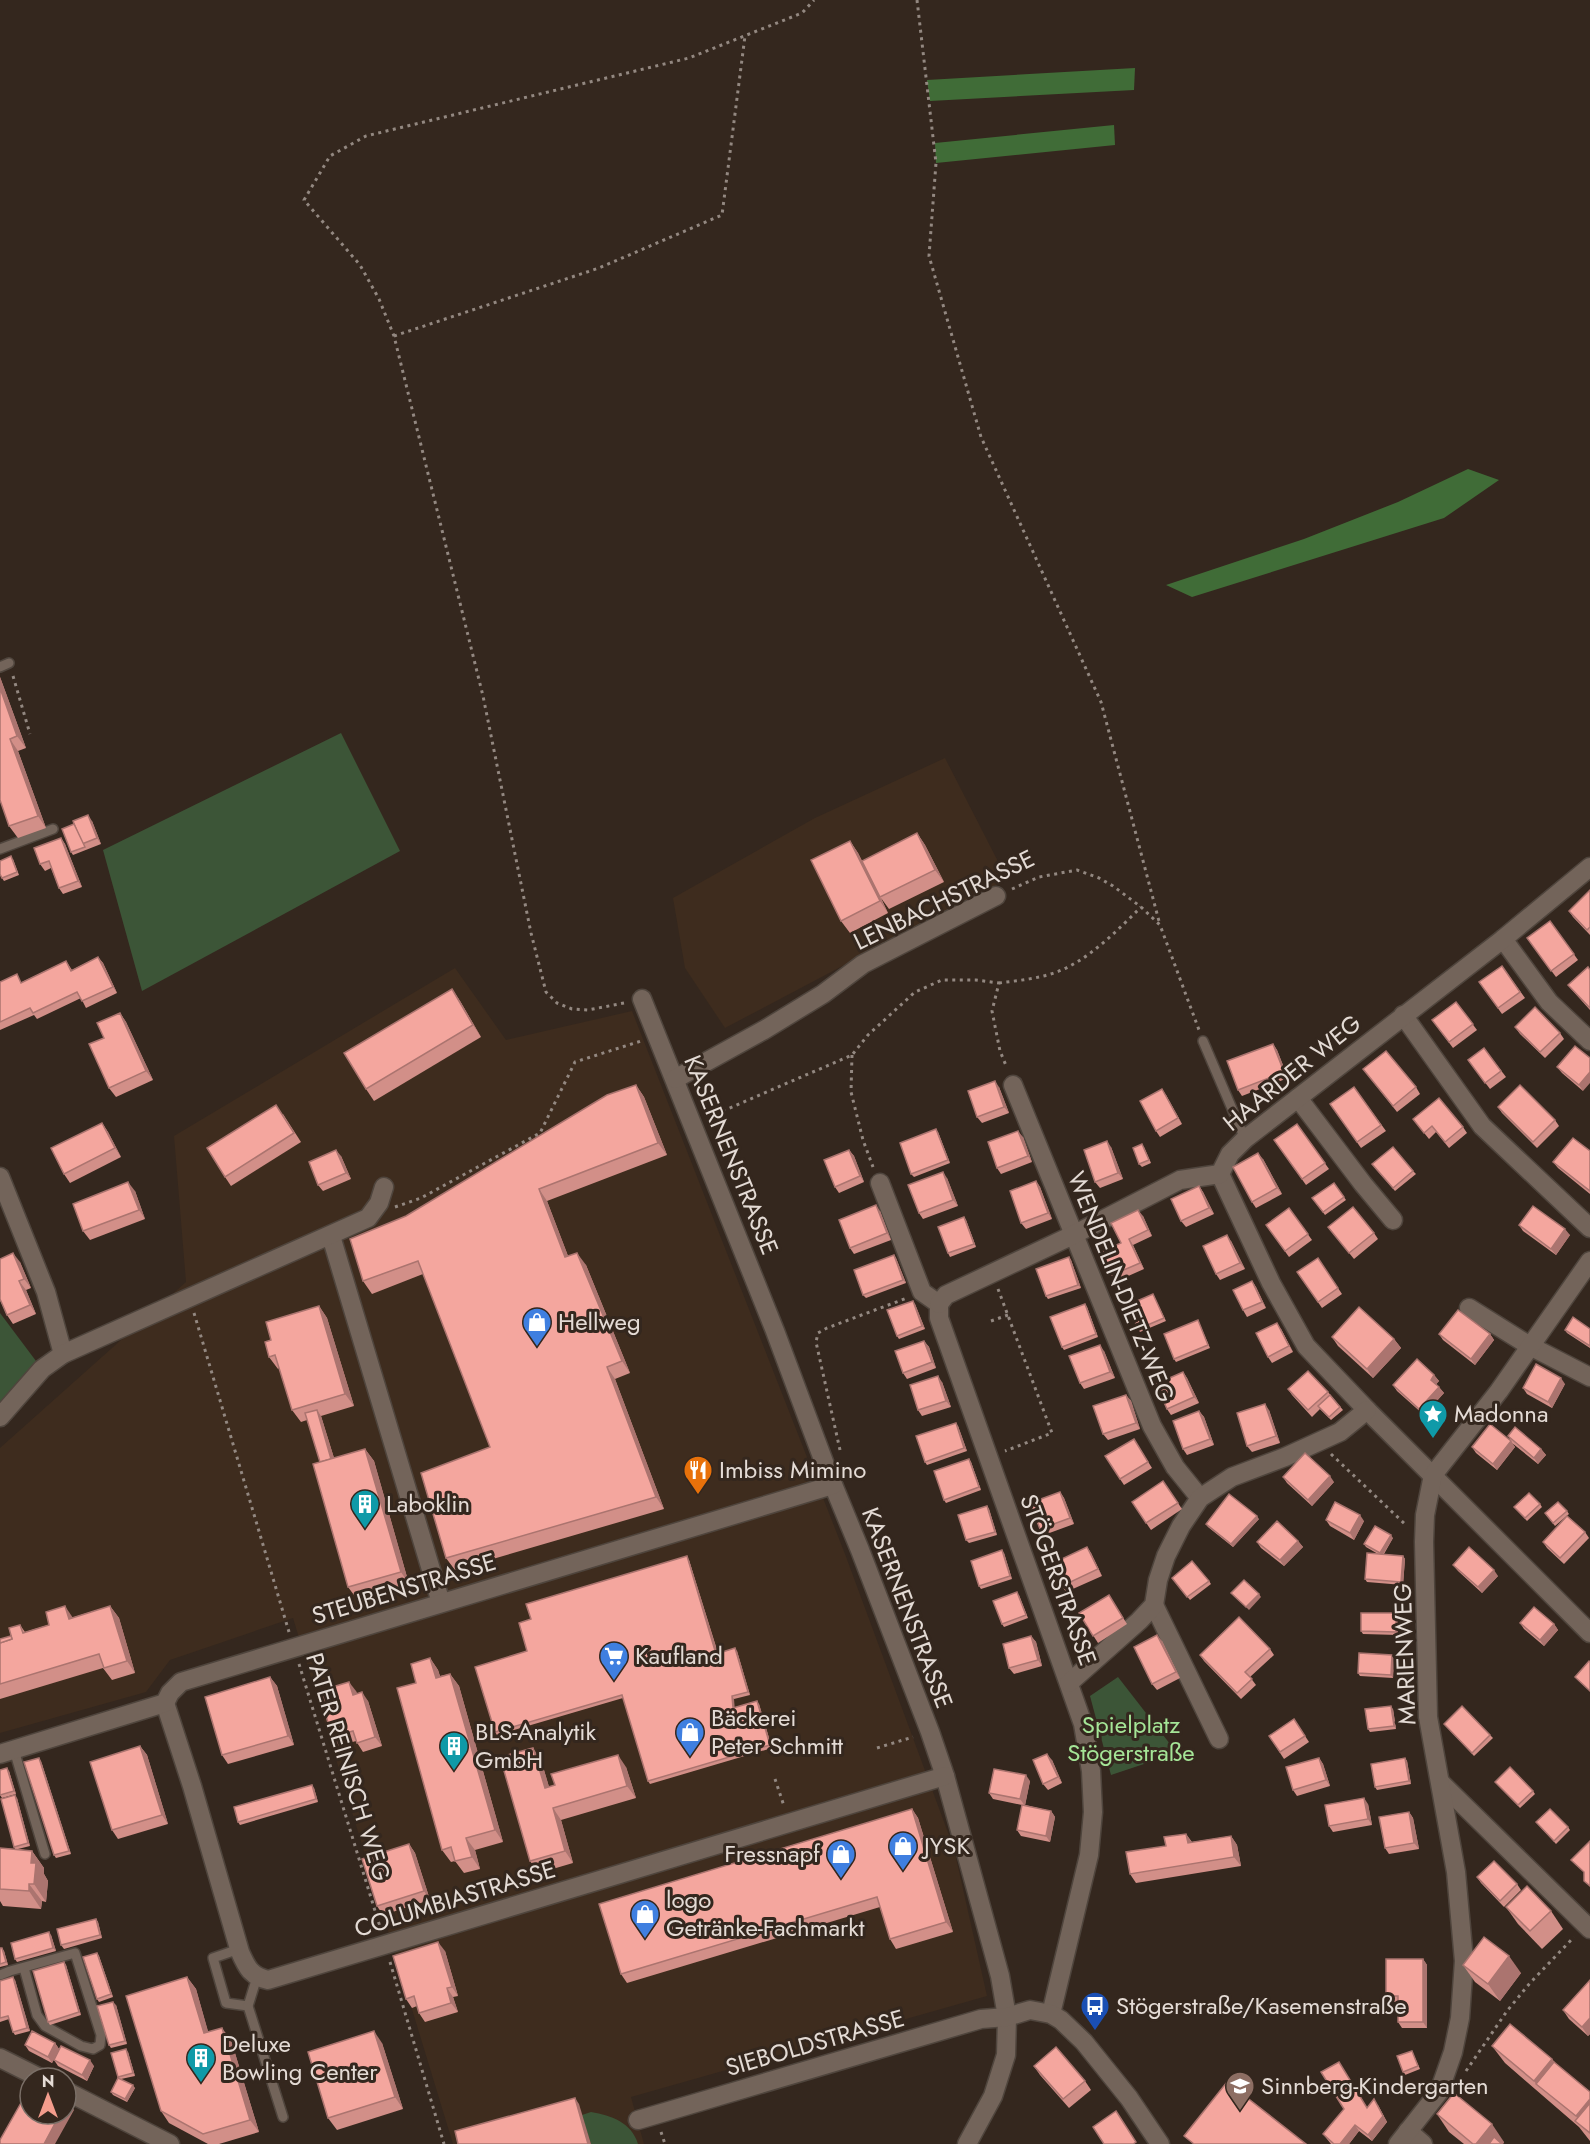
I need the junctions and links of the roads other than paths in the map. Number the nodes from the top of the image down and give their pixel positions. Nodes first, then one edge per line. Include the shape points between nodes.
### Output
1 (53, 829) dead end
2 (0, 849) edge
3 (1590, 867) edge
4 (996, 896) road end
5 (1503, 939) junction
6 (642, 999) road end
7 (1403, 1015) junction
8 (1203, 1041) road end
9 (1590, 1041) edge
10 (675, 1079) junction
11 (1013, 1085) road end
12 (1298, 1098) junction
13 (1245, 1139) junction
14 (1220, 1174) junction
15 (0, 1177) edge
16 (879, 1183) road end
17 (384, 1187) dead end
18 (1393, 1220) dead end
19 (1590, 1227) edge
20 (1073, 1235) junction
21 (331, 1236) junction
22 (1590, 1261) edge
23 (939, 1304) junction
24 (1469, 1308) dead end
25 (1530, 1346) junction
26 (63, 1354) junction
27 (1590, 1377) edge
28 (1366, 1410) junction
29 (0, 1417) edge
30 (1433, 1475) junction
31 (830, 1478) junction
32 (1200, 1498) junction
33 (441, 1603) junction
34 (1154, 1605) junction
35 (1590, 1633) edge
36 (1070, 1683) junction
37 (165, 1703) junction
38 (1219, 1739) dead end
39 (7, 1752) edge
40 (945, 1776) junction
41 (1442, 1784) junction
42 (45, 1854) dead end
43 (1588, 1927) edge
44 (239, 1949) junction
45 (24, 1968) junction
46 (0, 1974) edge
47 (257, 1977) junction
48 (248, 2006) junction
49 (1051, 2014) junction
50 (1007, 2017) junction
51 (0, 2058) edge
52 (18, 2067) edge
53 (78, 2097) edge
54 (283, 2117) dead end
55 (638, 2120) dead end
56 (1403, 2138) edge
57 (170, 2144) edge
58 (967, 2144) edge
59 (1160, 2144) edge
60 (1423, 2144) edge

1 - 2 lane
3 - 5 street, HAARDER WEG
4 - 10 street, LENBACHSTRASSE via 863,964 823,994
5 - 7 street, HAARDER WEG
5 - 9 street via 1550,1002
6 - 10 street, KASERNENSTRASSE
7 - 12 street, HAARDER WEG
7 - 19 street via 1482,1126
8 - 13 lane
10 - 31 street, KASERNENSTRASSE
11 - 20 street, WENDELIN-DIETZ-WEG
12 - 13 street, HAARDER WEG
12 - 18 street
13 - 14 street, HAARDER WEG via 1230,1154
14 - 20 street via 1180,1180
14 - 28 street via 1271,1283 1306,1346
15 - 26 street via 46,1292
16 - 23 street via 922,1292
17 - 21 street via 368,1218
20 - 23 street via 946,1295
20 - 32 street, WENDELIN-DIETZ-WEG via 1152,1426 1175,1467
21 - 26 street
21 - 33 street
22 - 25 street, MARIENWEG
23 - 36 street, STÖGERSTRASSE via 939,1318
24 - 25 street
25 - 27 street
25 - 30 street, MARIENWEG
26 - 29 street via 42,1369
28 - 30 street
28 - 32 street via 1340,1432 1232,1477
30 - 35 street
30 - 41 street, MARIENWEG via 1424,1542 1428,1717
31 - 33 street, STEUBENSTRASSE
31 - 40 street, KASERNENSTRASSE
32 - 34 street via 1166,1556
33 - 37 street, STEUBENSTRASSE via 181,1682
34 - 36 street
34 - 38 street
36 - 49 street, STÖGERSTRASSE via 1085,1736 1093,1812 1089,1855
37 - 39 street
37 - 44 street
39 - 42 lane
40 - 47 street, COLUMBIASTRASSE via 276,1978
40 - 50 street, KASERNENSTRASSE via 1000,1976
41 - 43 street
41 - 56 street, MARIENWEG via 1456,1872 1464,1961 1460,2018 1439,2091
44 - 47 street via 248,1971
44 - 48 lane via 213,1958 226,2003
45 - 45 lane via 75,1953 101,2035 100,2045 93,2049 81,2046 45,2026
45 - 46 lane
47 - 48 lane
48 - 54 lane
49 - 50 street via 1030,2010
49 - 59 street via 1084,2042
50 - 55 street, SIEBOLDSTRASSE via 981,2019
50 - 58 street, KASERNENSTRASSE via 1006,2055 993,2096
51 - 52 street
53 - 57 street
56 - 60 street

